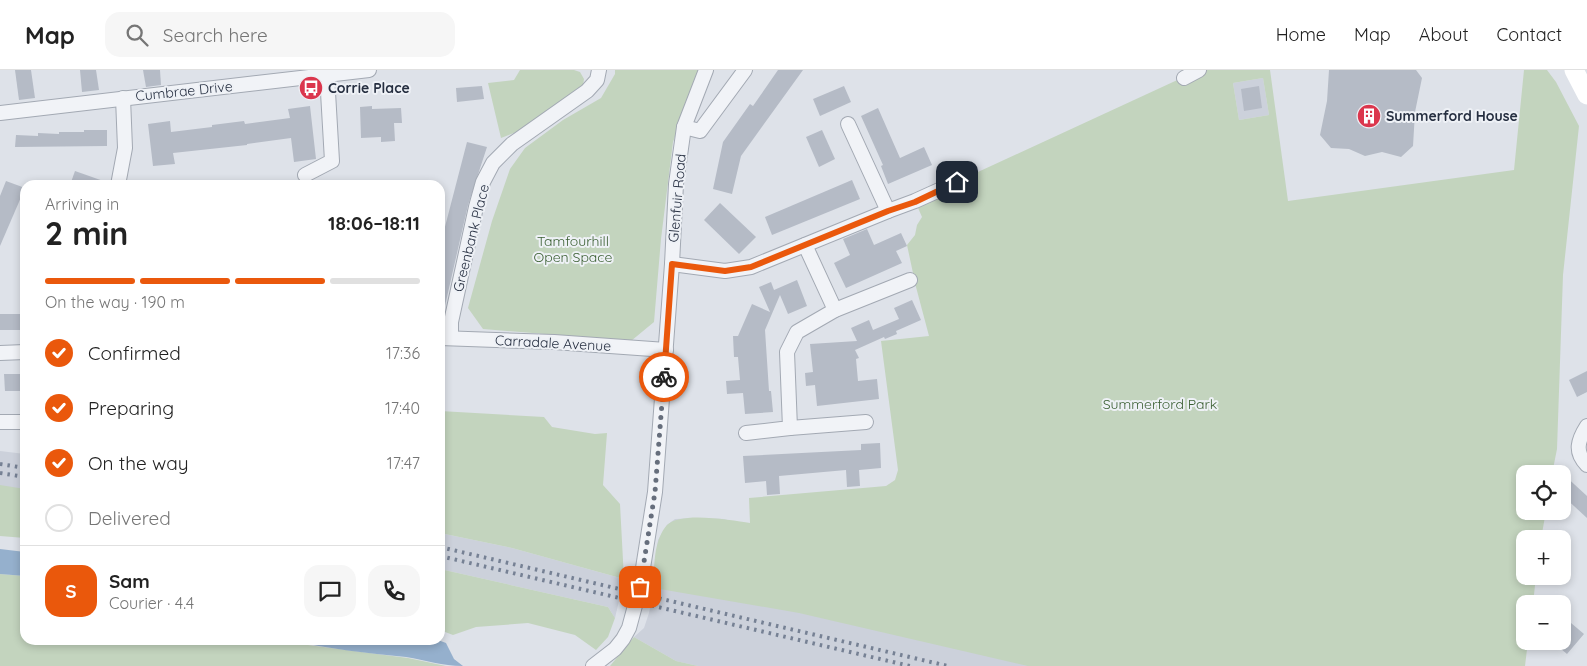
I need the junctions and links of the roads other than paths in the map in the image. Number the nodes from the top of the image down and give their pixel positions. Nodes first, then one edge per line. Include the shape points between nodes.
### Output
1 (369, 70) edge
2 (599, 70) edge
3 (706, 70) edge
4 (745, 70) edge
5 (1200, 70) edge
6 (1574, 70) edge
7 (327, 76) junction
8 (1184, 78) dead end
9 (1587, 95) edge
10 (123, 98) junction
11 (0, 112) edge
12 (848, 124) dead end
13 (684, 127) junction
14 (305, 175) dead end
15 (119, 180) edge
16 (957, 182) dead end
17 (888, 211) junction
18 (806, 245) junction
19 (672, 264) junction
20 (910, 280) dead end
21 (835, 310) junction
22 (446, 338) edge
23 (666, 350) junction
24 (20, 352) edge
25 (0, 353) edge
26 (0, 422) edge
27 (20, 422) edge
28 (866, 422) dead end
29 (1587, 426) edge
30 (790, 428) junction
31 (746, 433) dead end
32 (1587, 465) edge
33 (593, 666) edge

1 - 7 street, Cumbrae Drive
2 - 22 street, Greenbank Place via 597,80 587,91 512,144 493,163 476,207
3 - 13 street, Glenfuir Road
4 - 13 street via 700,132
5 - 8 street
6 - 9 street
7 - 10 street, Cumbrae Drive
7 - 14 street via 332,161
10 - 11 street, Cumbrae Drive
10 - 15 street via 125,148
12 - 17 street
13 - 19 street, Glenfuir Road via 676,184
16 - 17 street
17 - 18 street
18 - 19 street via 751,267 725,271
18 - 21 street
19 - 23 street, Glenfuir Road
20 - 21 street
21 - 30 street via 797,332 787,352
22 - 23 street, Carradale Avenue
23 - 33 street, Glenfuir Road via 653,504 640,587 623,639
24 - 25 street
26 - 27 street
28 - 30 street
29 - 32 street via 1578,447 1581,459
30 - 31 street

